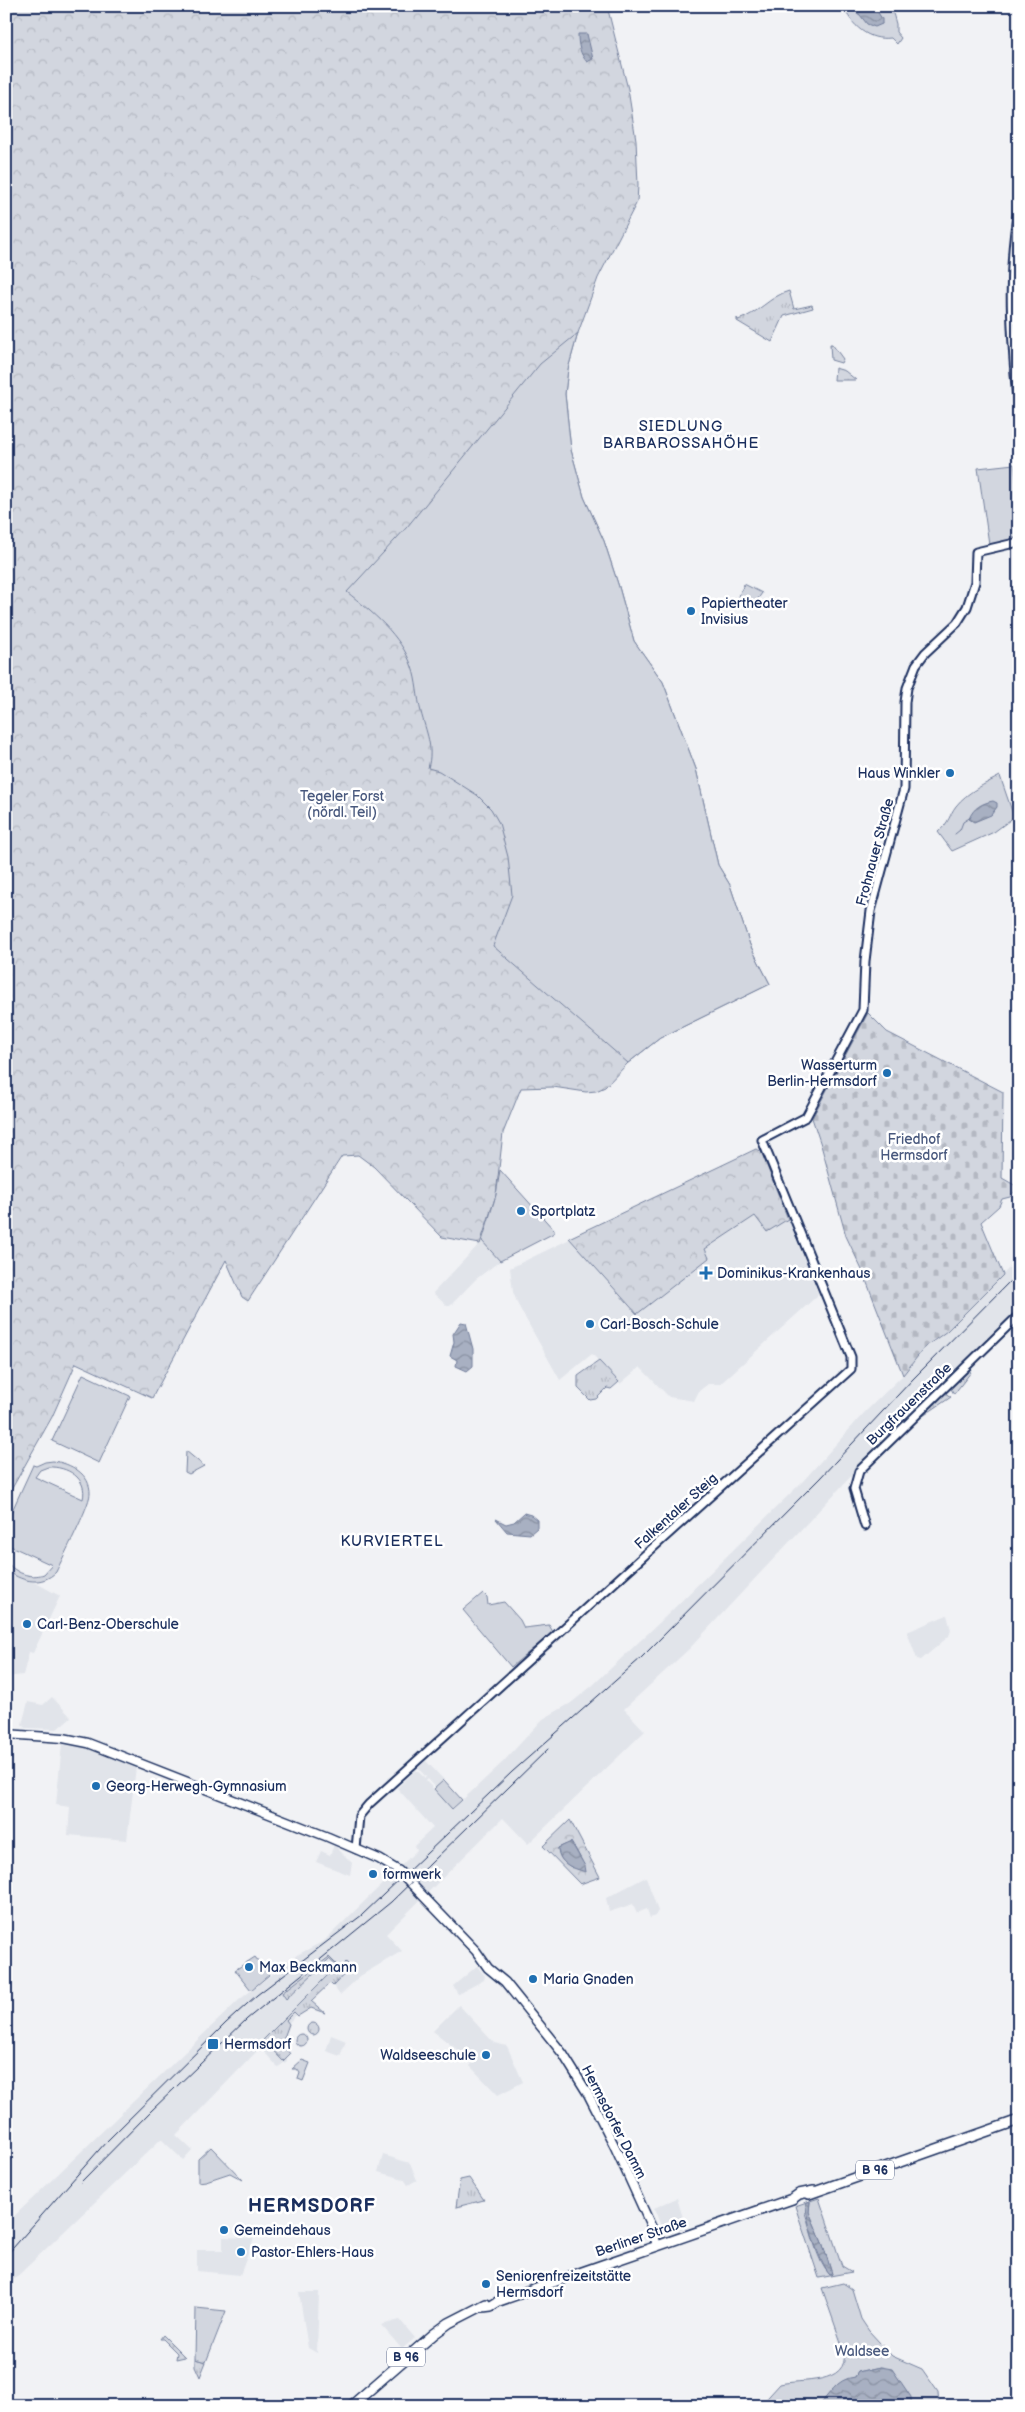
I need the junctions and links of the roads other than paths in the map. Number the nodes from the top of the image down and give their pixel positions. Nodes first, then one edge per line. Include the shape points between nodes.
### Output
1 (1019, 206) edge
2 (1019, 423) edge
3 (1019, 542) edge
4 (762, 1140) joint
5 (1019, 1315) edge
6 (866, 1526) dead end
7 (6, 1734) edge
8 (356, 1849) junction
9 (1019, 2120) edge
10 (657, 2246) junction
11 (351, 2406) edge

1 - 2 street via 1010,283
3 - 4 street, Frohnauer Straße via 976,552 975,582 968,607 958,623 916,665 907,688 904,788 871,911 863,1010 806,1117
4 - 8 street, Falkentaler Steig via 851,1357 851,1369 369,1804 359,1816
5 - 6 street, Burgfrauenstraße via 859,1471 854,1489
7 - 8 main road, Hermsdorfer Damm via 88,1743
8 - 10 main road, Hermsdorfer Damm via 399,1871 541,2024 588,2094 641,2201
9 - 10 main road, Berliner Straße / B 96
10 - 11 main road, Berliner Straße / B 96 via 490,2302 461,2316 434,2334

